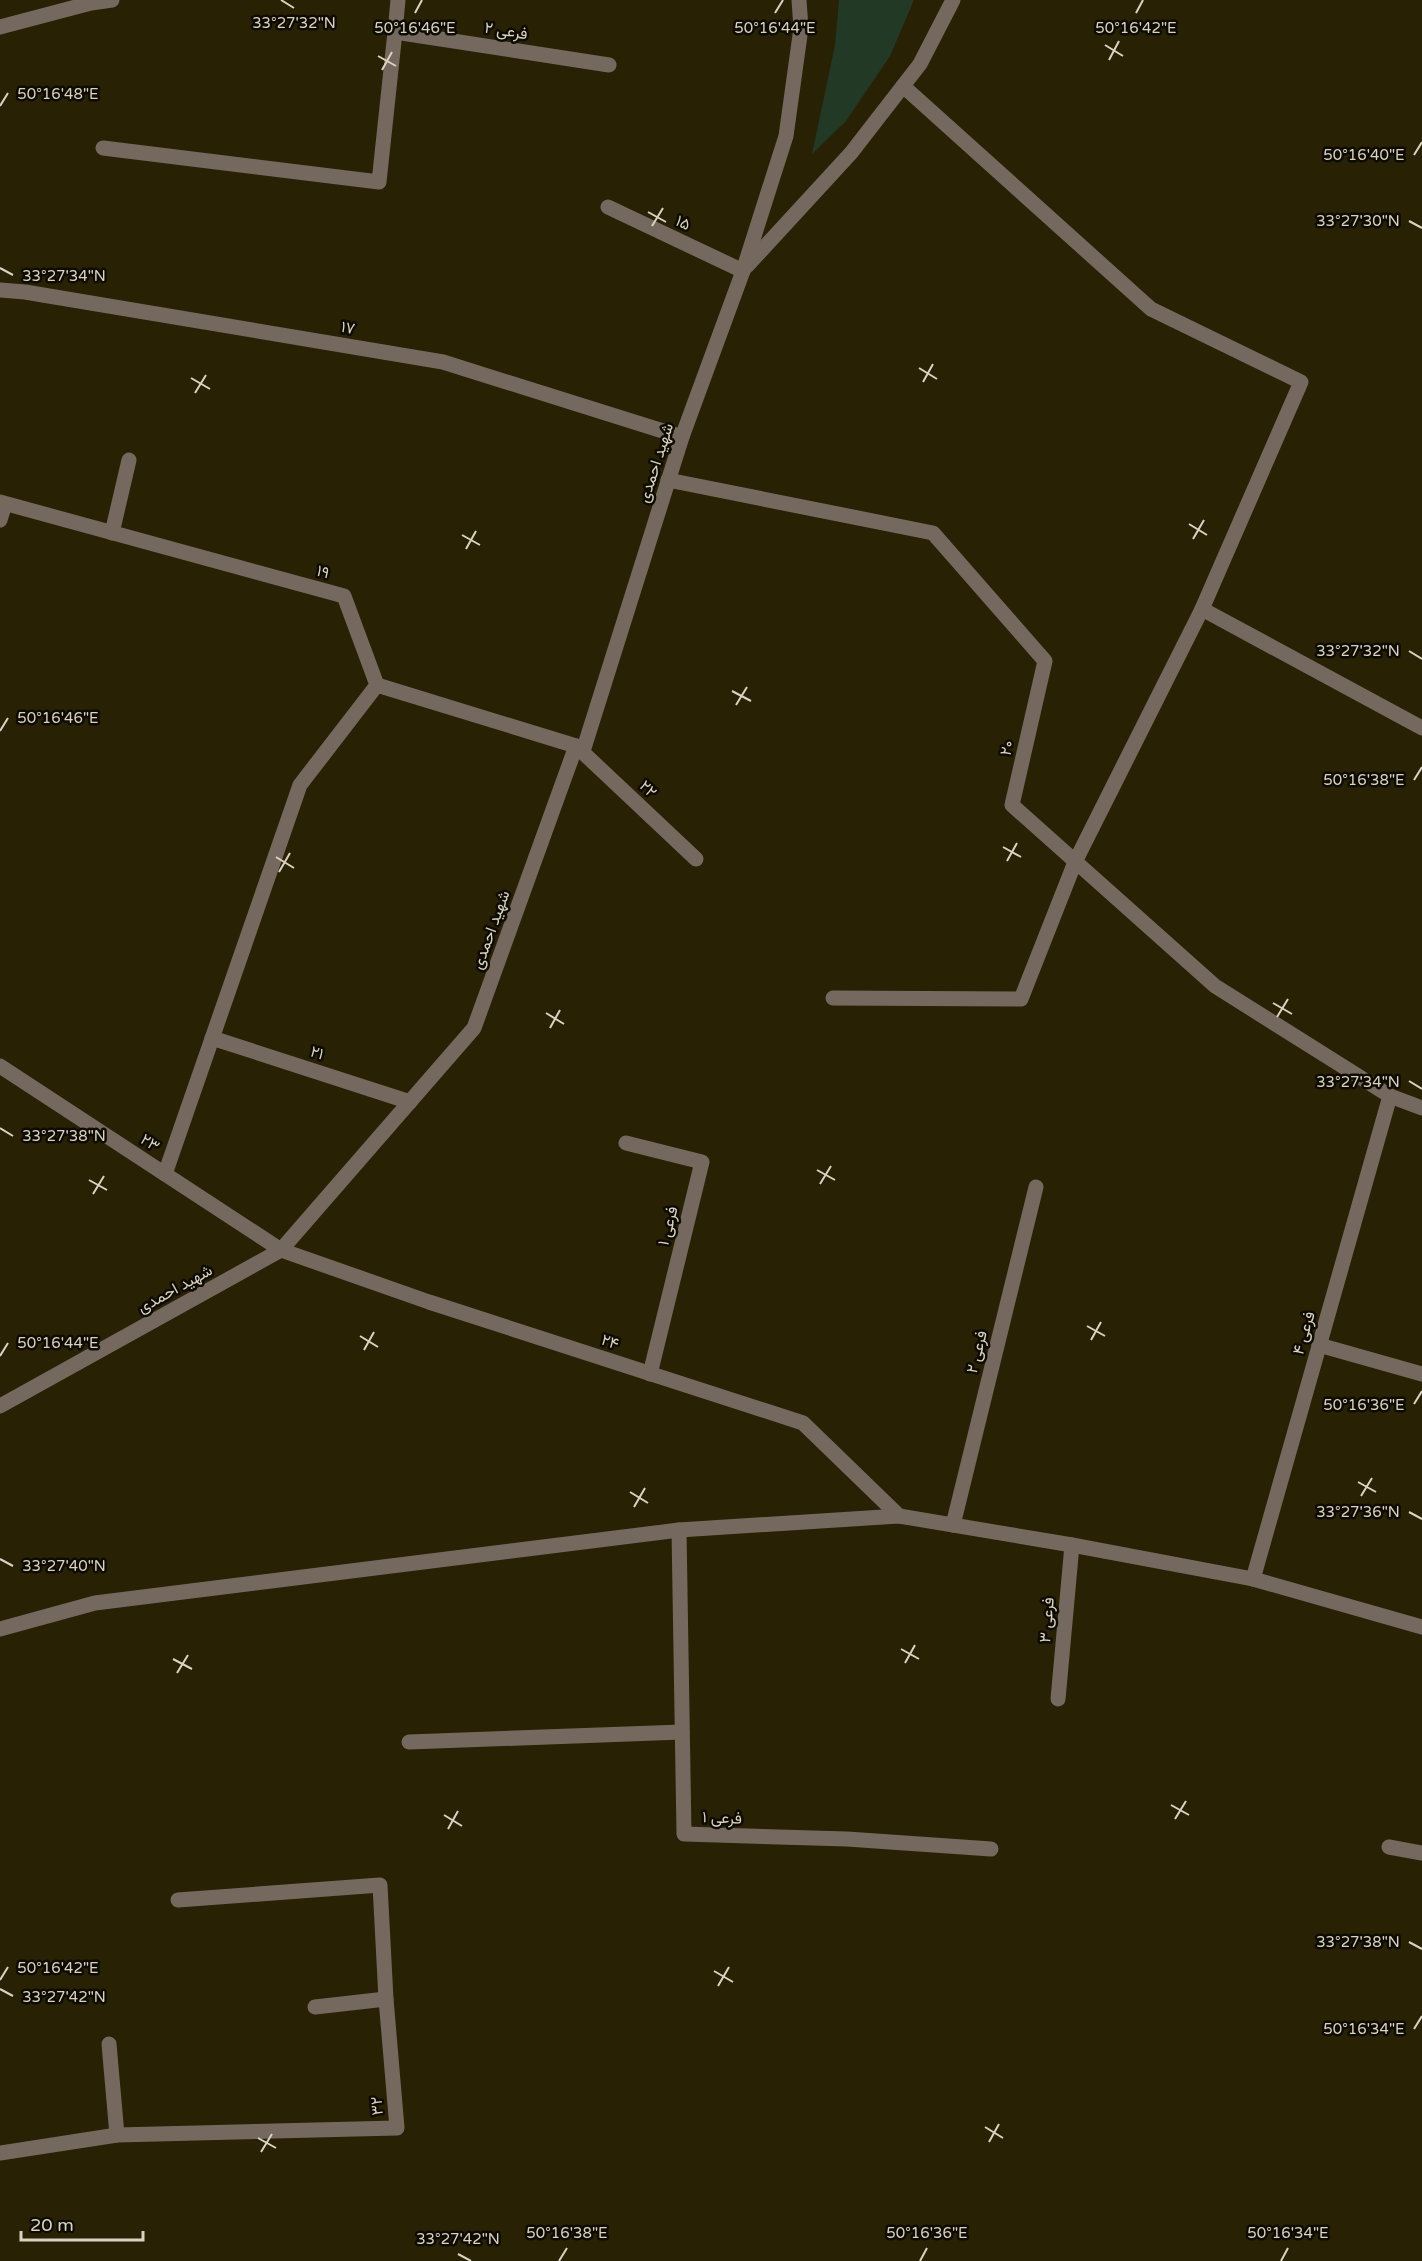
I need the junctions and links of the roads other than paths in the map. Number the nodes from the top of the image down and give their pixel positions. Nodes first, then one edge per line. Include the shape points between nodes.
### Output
1 (112, 0) edge
2 (398, 0) edge
3 (799, 0) edge
4 (953, 0) edge
5 (0, 27) edge
6 (395, 32) junction
7 (609, 65) dead end
8 (903, 86) junction
9 (104, 148) dead end
10 (608, 207) dead end
11 (743, 271) junction
12 (0, 290) edge
13 (682, 437) junction
14 (129, 460) dead end
15 (668, 480) junction
16 (2, 503) edge
17 (0, 520) edge
18 (112, 533) junction
19 (1202, 609) junction
20 (377, 685) junction
21 (1422, 728) edge
22 (576, 746) junction
23 (696, 859) dead end
24 (1075, 862) junction
25 (833, 998) dead end
26 (212, 1038) junction
27 (0, 1066) edge
28 (1390, 1096) junction
29 (410, 1102) junction
30 (1422, 1108) edge
31 (626, 1143) dead end
32 (165, 1174) junction
33 (1036, 1187) dead end
34 (281, 1250) junction
35 (1319, 1345) junction
36 (650, 1374) junction
37 (1422, 1374) edge
38 (0, 1407) edge
39 (900, 1516) junction
40 (953, 1525) junction
41 (679, 1530) junction
42 (1072, 1545) junction
43 (1253, 1580) junction
44 (1422, 1627) edge
45 (0, 1629) edge
46 (1058, 1700) dead end
47 (682, 1732) junction
48 (409, 1742) dead end
49 (1389, 1847) dead end
50 (991, 1849) dead end
51 (1422, 1854) edge
52 (178, 1900) dead end
53 (386, 1999) junction
54 (315, 2007) dead end
55 (109, 2044) dead end
56 (117, 2135) junction
57 (0, 2152) edge

1 - 5 street
2 - 6 street
3 - 11 street, شهید احمدی via 801,28 786,136
4 - 8 street, شهید احمدی via 920,64
6 - 7 street, فرعی ۲
6 - 9 street via 380,182
8 - 11 street, شهید احمدی via 851,153
8 - 19 street via 1151,309 1301,382
10 - 11 street, ۱۵
11 - 13 street, شهید احمدی
12 - 13 street, ۱۷ via 443,362
13 - 15 street, شهید احمدی
14 - 18 street
15 - 22 street, شهید احمدی via 584,748
15 - 24 street, ۲۰ via 933,533 1044,661 1012,806
16 - 17 street
16 - 18 street, ۱۹
18 - 20 street, ۱۹ via 344,596
19 - 21 street
19 - 24 street
20 - 22 street
20 - 26 street via 300,785
22 - 23 street, ۲۲
22 - 29 street, شهید احمدی via 474,1028
24 - 25 street via 1021,999
24 - 28 street, ۲۰ via 1215,986
26 - 29 street, ۲۱
26 - 32 street
27 - 32 street, ۲۳
28 - 30 street, ۲۰
28 - 35 street, فرعی ۴
29 - 34 street, شهید احمدی
31 - 36 street, فرعی ۱ via 702,1162
32 - 34 street, ۲۳
33 - 40 street, فرعی ۲
34 - 36 street, ۲۴
34 - 38 street, شهید احمدی
35 - 37 street
35 - 43 street, فرعی ۴
36 - 39 street, ۲۴ via 803,1424
39 - 40 street
39 - 41 street
40 - 42 street
41 - 45 street via 95,1604
41 - 47 street, فرعی ۱
42 - 43 street
42 - 46 street, فرعی ۳
43 - 44 street
47 - 48 street
47 - 50 street, فرعی ۱ via 684,1834
49 - 51 street
52 - 53 street, ۳۲ via 380,1885
53 - 54 street
53 - 56 street, ۳۲ via 397,2128
55 - 56 street
56 - 57 street, ۳۲

